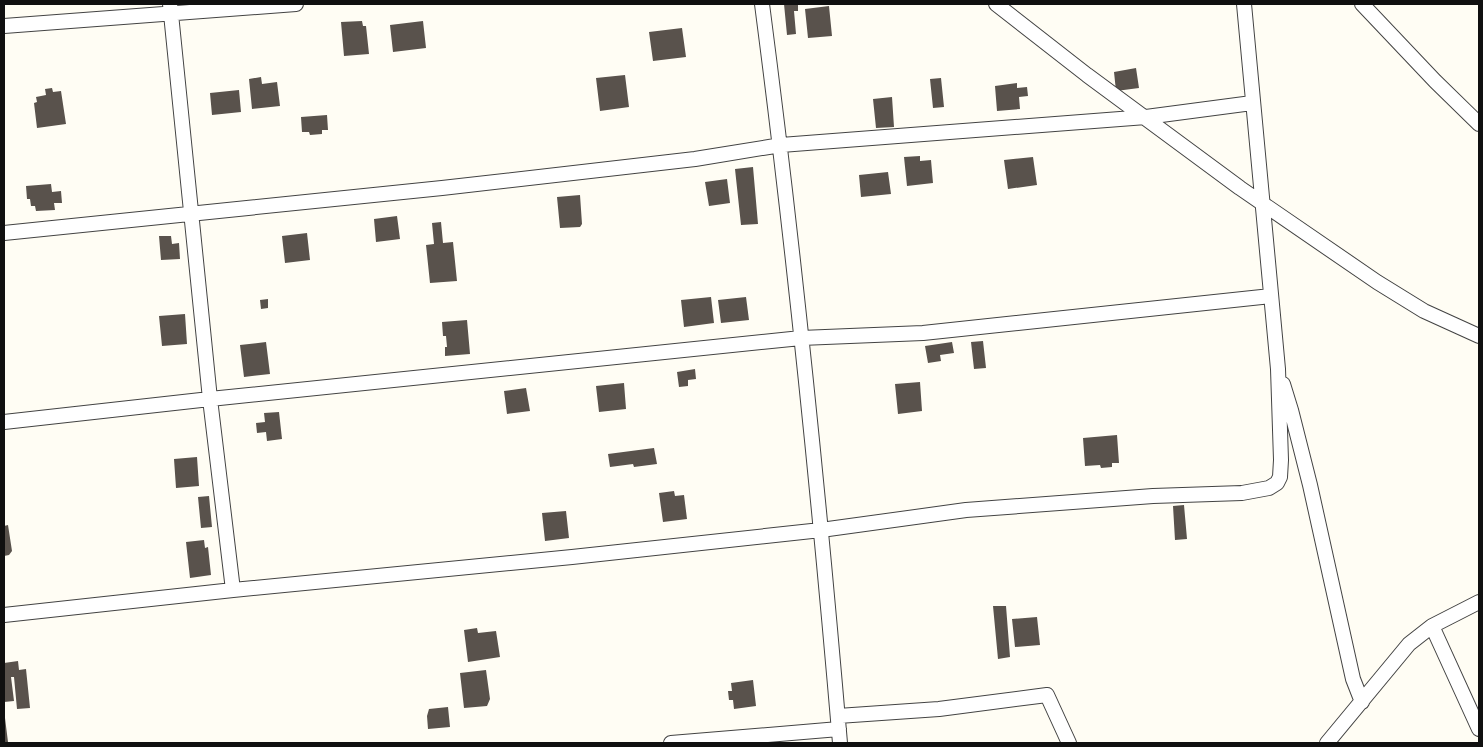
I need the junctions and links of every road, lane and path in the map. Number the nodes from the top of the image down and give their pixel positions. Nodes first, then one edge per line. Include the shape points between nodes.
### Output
1 (296, 4) edge
2 (762, 4) edge
3 (996, 4) edge
4 (1244, 4) edge
5 (1362, 4) edge
6 (171, 8) edge
7 (4, 26) edge
8 (1252, 103) junction
9 (1146, 117) junction
10 (1479, 124) edge
11 (781, 145) junction
12 (1262, 203) junction
13 (191, 214) junction
14 (4, 233) edge
15 (1271, 296) junction
16 (1479, 336) edge
17 (801, 338) junction
18 (1278, 369) junction
19 (210, 399) junction
20 (4, 422) edge
21 (821, 530) junction
22 (233, 590) junction
23 (1479, 602) edge
24 (4, 615) edge
25 (1432, 626) junction
26 (1362, 702) junction
27 (838, 722) junction
28 (1479, 729) edge
29 (671, 743) edge
30 (840, 743) edge
31 (1068, 743) edge
32 (1327, 743) edge

1 - 6 street
2 - 11 street
3 - 9 street
4 - 8 street
5 - 10 street
6 - 7 street
6 - 13 street
8 - 9 street
8 - 12 street
9 - 11 street
9 - 12 street
11 - 13 street via 695,159
11 - 17 street
12 - 15 street
12 - 16 street via 1424,311
13 - 14 street
13 - 19 street
15 - 17 street via 923,333
15 - 18 street
17 - 19 street
17 - 21 street
18 - 21 street via 1280,476 1277,483 1269,488 1242,493 966,510
18 - 26 street via 1294,419 1353,679
19 - 20 street
19 - 22 street
21 - 22 street
21 - 27 street
22 - 24 street
23 - 25 street
25 - 26 street via 1409,644
25 - 28 street
26 - 32 street
27 - 29 street
27 - 30 street
27 - 31 street via 1047,696

